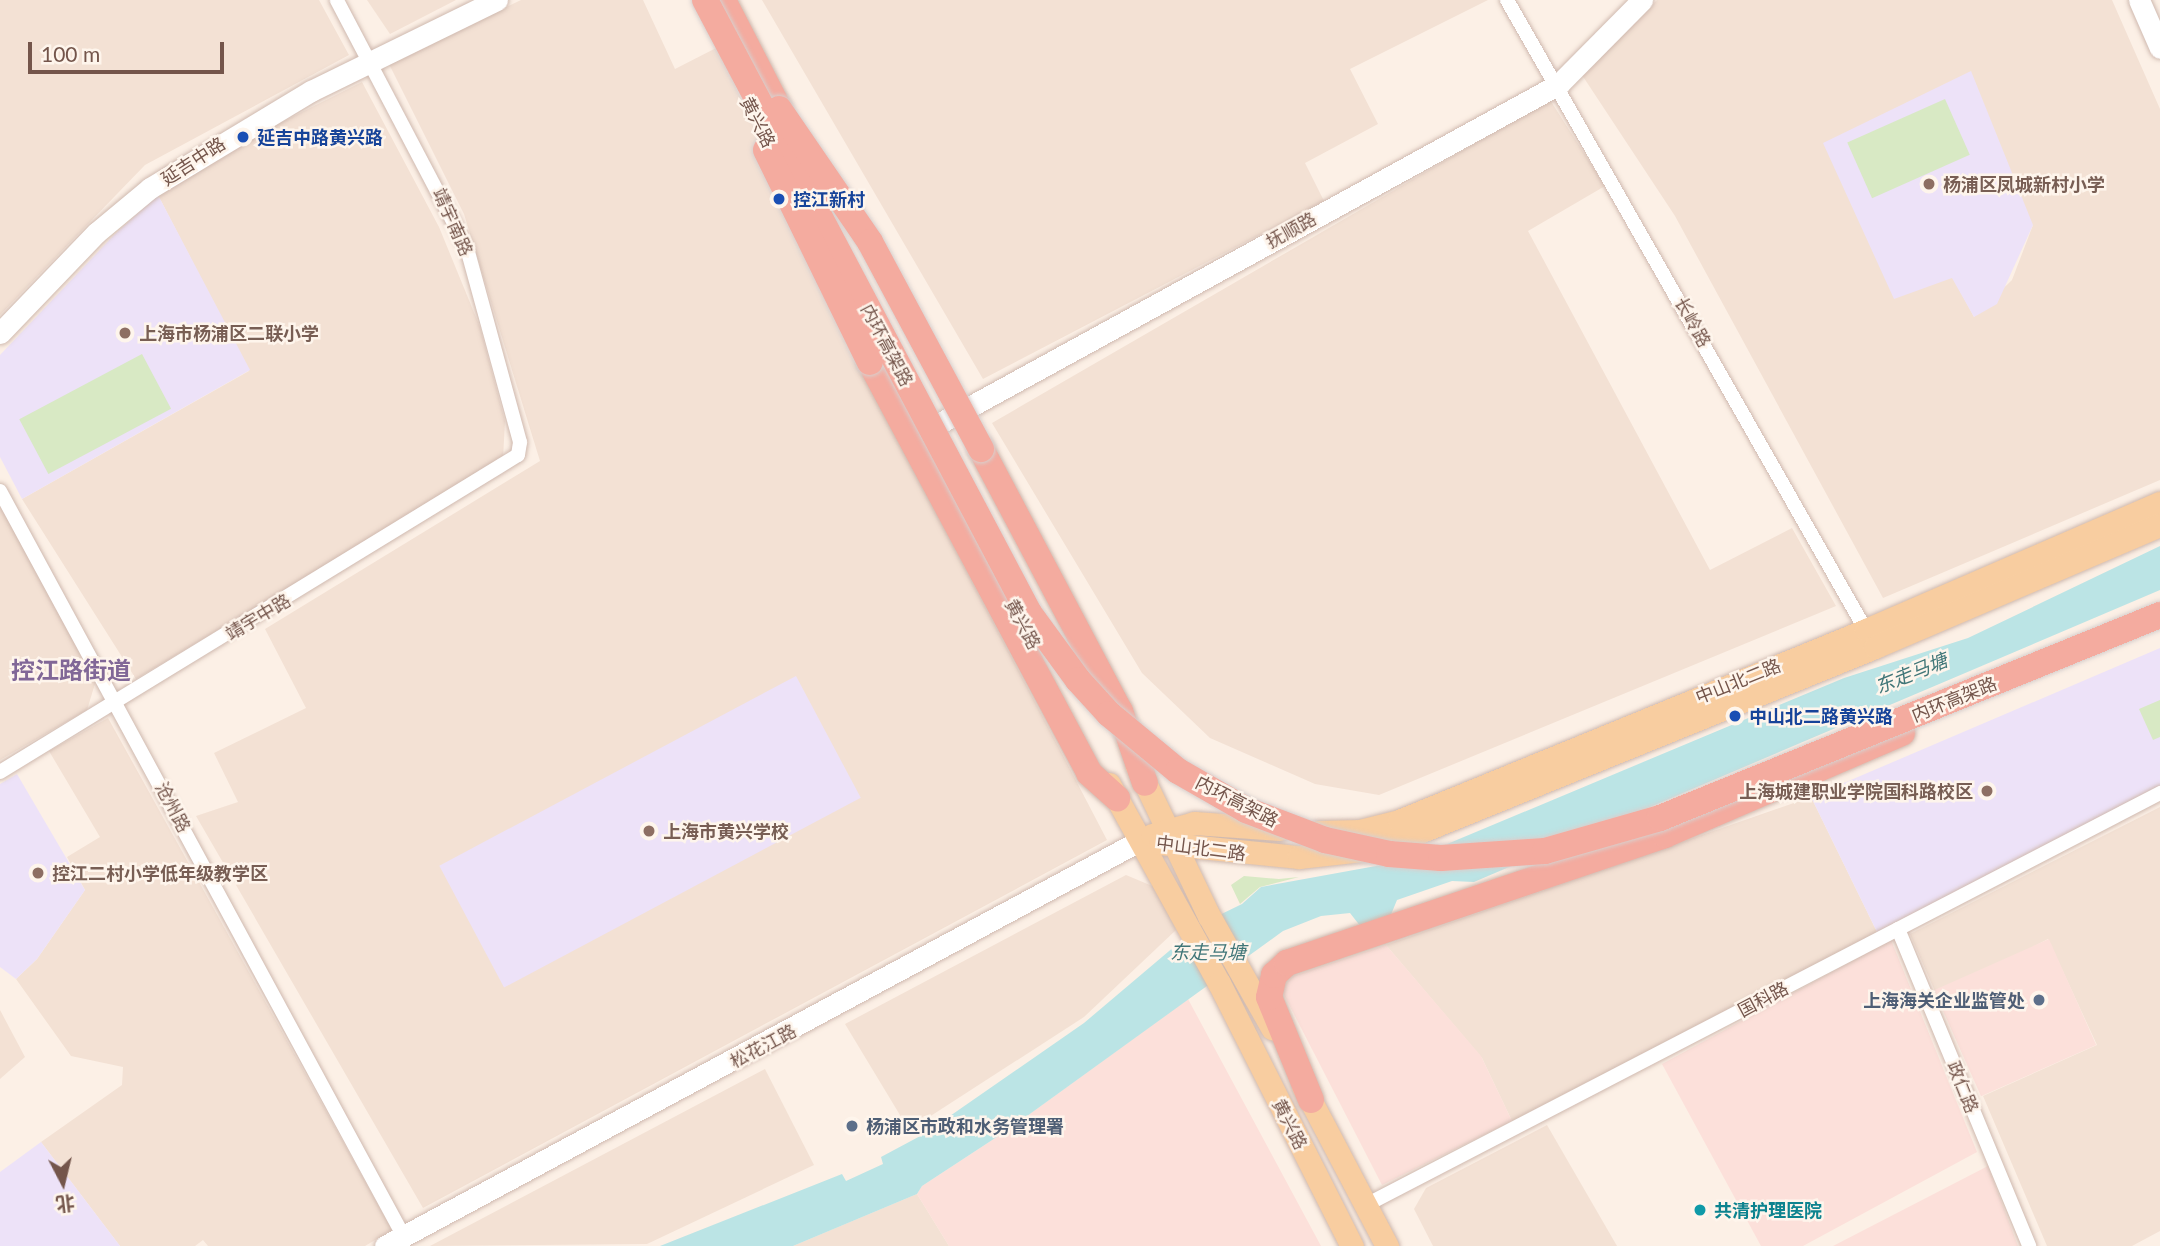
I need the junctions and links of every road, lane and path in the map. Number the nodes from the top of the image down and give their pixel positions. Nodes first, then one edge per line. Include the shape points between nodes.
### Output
1 (337, 0) edge
2 (496, 0) edge
3 (695, 0) edge
4 (704, 0) edge
5 (723, 0) edge
6 (737, 0) edge
7 (1507, 0) edge
8 (1642, 0) edge
9 (2139, 0) edge
10 (2160, 48) edge
11 (373, 62) junction
12 (1559, 84) junction
13 (779, 108) junction
14 (0, 333) edge
15 (952, 416) junction
16 (920, 433) junction
17 (513, 460) joint
18 (0, 491) edge
19 (2160, 503) edge
20 (2160, 525) edge
21 (2160, 596) edge
22 (2160, 615) edge
23 (2160, 622) edge
24 (1870, 638) junction
25 (116, 701) junction
26 (0, 772) edge
27 (1145, 783) junction
28 (2160, 793) edge
29 (1117, 798) junction
30 (1169, 837) junction
31 (1139, 841) junction
32 (1200, 923) junction
33 (1898, 929) junction
34 (1311, 1100) junction
35 (1366, 1205) junction
36 (394, 1241) edge
37 (1352, 1246) edge
38 (1387, 1246) edge
39 (2029, 1246) edge

1 - 11 street, 靖宇南路
2 - 11 street, 延吉中路
3 - 16 main road, 黄兴路
4 - 22 highway, 内环高架路, bridge via 1029,613 1077,680 1109,713 1178,771 1246,810 1325,840 1389,854 1441,858 1545,851 1660,818
4 - 29 highway, bridge via 799,223 870,362 1088,773
5 - 13 highway, 内环高架路
6 - 15 main road, 黄兴路
7 - 12 street, 长岭路
8 - 12 street, 抚顺路
9 - 10 street
11 - 14 street, 延吉中路 via 239,131 150,188 96,233
11 - 17 street, 靖宇南路 via 467,248 520,442
12 - 15 street, 抚顺路
12 - 24 street, 长岭路
13 - 21 highway, 内环高架路, bridge via 1051,618 1125,708 1148,728 1214,774 1294,813 1387,836 1453,842 1535,835 1590,824 1766,759
13 - 27 highway, bridge via 864,232 1120,711
15 - 16 street, 抚顺路
15 - 27 main road, 黄兴路
16 - 29 main road, 黄兴路
17 - 25 street, 靖宇中路
18 - 25 street, 沧州路
19 - 24 main road, 中山北二路
20 - 24 main road, 中山北二路
23 - 34 highway via 1734,807 1287,963 1268,988 1272,1011
24 - 30 main road, 中山北二路 via 1380,848 1299,857
25 - 26 street, 靖宇中路
25 - 36 street, 沧州路
27 - 30 main road, 黄兴路
28 - 33 street, 国科路
29 - 31 main road, 黄兴路
30 - 31 main road, 中山北二路
30 - 32 main road, 黄兴路
31 - 32 main road, 黄兴路
31 - 36 street, 松花江路
32 - 34 main road, 黄兴路 via 1238,968
32 - 37 main road, 黄兴路 via 1219,983
33 - 35 street, 国科路
33 - 39 street, 政仁路
34 - 35 main road, 黄兴路
35 - 38 main road, 黄兴路

